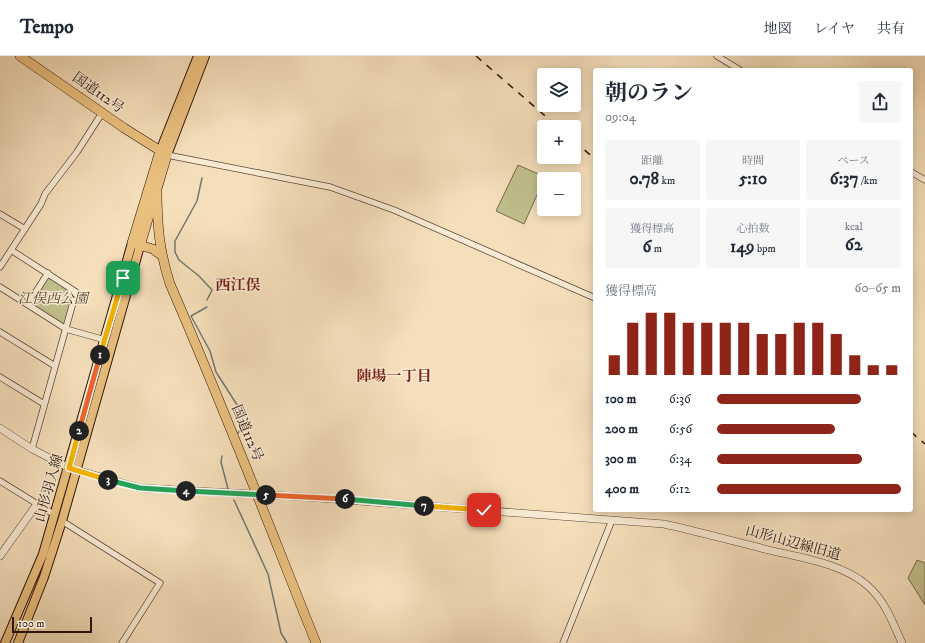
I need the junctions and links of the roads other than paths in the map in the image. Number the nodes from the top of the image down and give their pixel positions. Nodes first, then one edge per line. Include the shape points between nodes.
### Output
1 (20, 56) edge
2 (717, 56) edge
3 (200, 58) edge
4 (737, 68) edge
5 (102, 112) junction
6 (163, 153) junction
7 (913, 173) edge
8 (925, 180) edge
9 (157, 188) junction
10 (0, 214) edge
11 (25, 229) junction
12 (136, 245) junction
13 (11, 250) junction
14 (161, 255) junction
15 (0, 267) edge
16 (48, 273) junction
17 (0, 287) edge
18 (593, 297) edge
19 (28, 304) junction
20 (66, 329) junction
21 (0, 332) edge
22 (105, 340) junction
23 (56, 366) junction
24 (0, 377) edge
25 (44, 404) junction
26 (0, 428) edge
27 (32, 449) junction
28 (72, 469) junction
29 (0, 482) edge
30 (258, 494) junction
31 (37, 504) junction
32 (55, 515) junction
33 (612, 520) junction
34 (62, 521) junction
35 (0, 556) edge
36 (5, 643) edge
37 (18, 643) edge
38 (122, 643) edge
39 (316, 643) edge
40 (563, 643) edge
41 (902, 643) edge

1 - 5 highway, 国道112号
2 - 4 street
3 - 6 main road
5 - 6 highway, 国道112号
5 - 11 street via 77,152 45,194
6 - 9 highway
6 - 12 highway
6 - 18 street via 330,187 363,198
7 - 8 street
9 - 12 highway
9 - 14 highway, 国道112号
10 - 11 street
11 - 13 street
12 - 14 highway via 153,249
12 - 22 main road, 山形羽入線
12 - 28 main road, 山形羽入線
13 - 15 street
13 - 16 street
14 - 30 highway, 国道112号 via 170,284
16 - 19 street
16 - 20 street via 76,292
17 - 19 street
19 - 20 street
20 - 22 street
20 - 23 street
21 - 23 street
22 - 28 main road, 山形羽入線
23 - 25 street
24 - 25 street
25 - 27 street
26 - 27 street, 山形山辺線旧道
27 - 28 street, 山形山辺線旧道
28 - 30 street, 山形山辺線旧道 via 140,488
28 - 32 main road, 山形羽入線
28 - 34 main road, 山形羽入線
29 - 31 street
30 - 33 street, 山形山辺線旧道
30 - 39 highway, 国道112号
31 - 32 street
31 - 35 street
32 - 36 main road, 山形羽入線 via 32,582
33 - 40 street
33 - 41 street, 山形山辺線旧道 via 664,524 845,570 877,595 884,604
34 - 37 main road, 山形羽入線 via 44,577
34 - 38 street via 160,583

